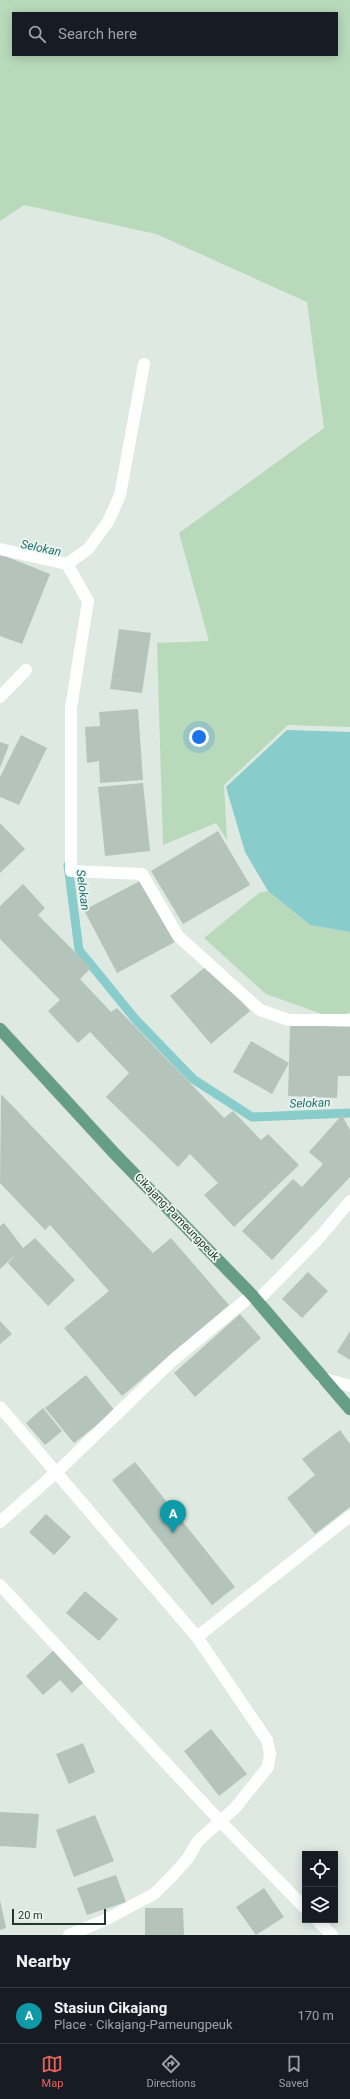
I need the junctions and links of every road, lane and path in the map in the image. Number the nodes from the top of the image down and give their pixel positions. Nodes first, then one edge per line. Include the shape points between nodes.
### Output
1 (144, 364) dead end
2 (0, 549) edge
3 (66, 564) junction
4 (26, 670) dead end
5 (0, 697) edge
6 (350, 1020) edge
7 (0, 1029) edge
8 (350, 1201) edge
9 (255, 1298) junction
10 (322, 1378) junction
11 (350, 1386) edge
12 (0, 1407) edge
13 (350, 1409) edge
14 (56, 1472) junction
15 (350, 1516) edge
16 (0, 1522) edge
17 (0, 1585) edge
18 (197, 1637) junction
19 (220, 1821) junction
20 (302, 1905) edge
21 (320, 1923) edge
22 (69, 1935) edge
23 (332, 1935) edge

1 - 3 street via 120,495 108,522 88,549
2 - 3 street
3 - 6 street via 88,601 71,708 71,871 142,874 178,936 260,1010 289,1020
4 - 5 street
7 - 9 main road, Cikajang-Pameungpeuk via 115,1154
8 - 9 street via 320,1237
9 - 10 main road, Cikajang-Pameungpeuk
9 - 14 street via 173,1360
10 - 11 street
10 - 13 main road, Cikajang-Pameungpeuk
12 - 14 street
14 - 16 street
14 - 18 street
15 - 18 street
17 - 19 street
18 - 19 street via 267,1740 270,1754 268,1767 235,1808
19 - 20 street
19 - 22 street via 198,1841 188,1858 154,1894 105,1920
21 - 23 street

